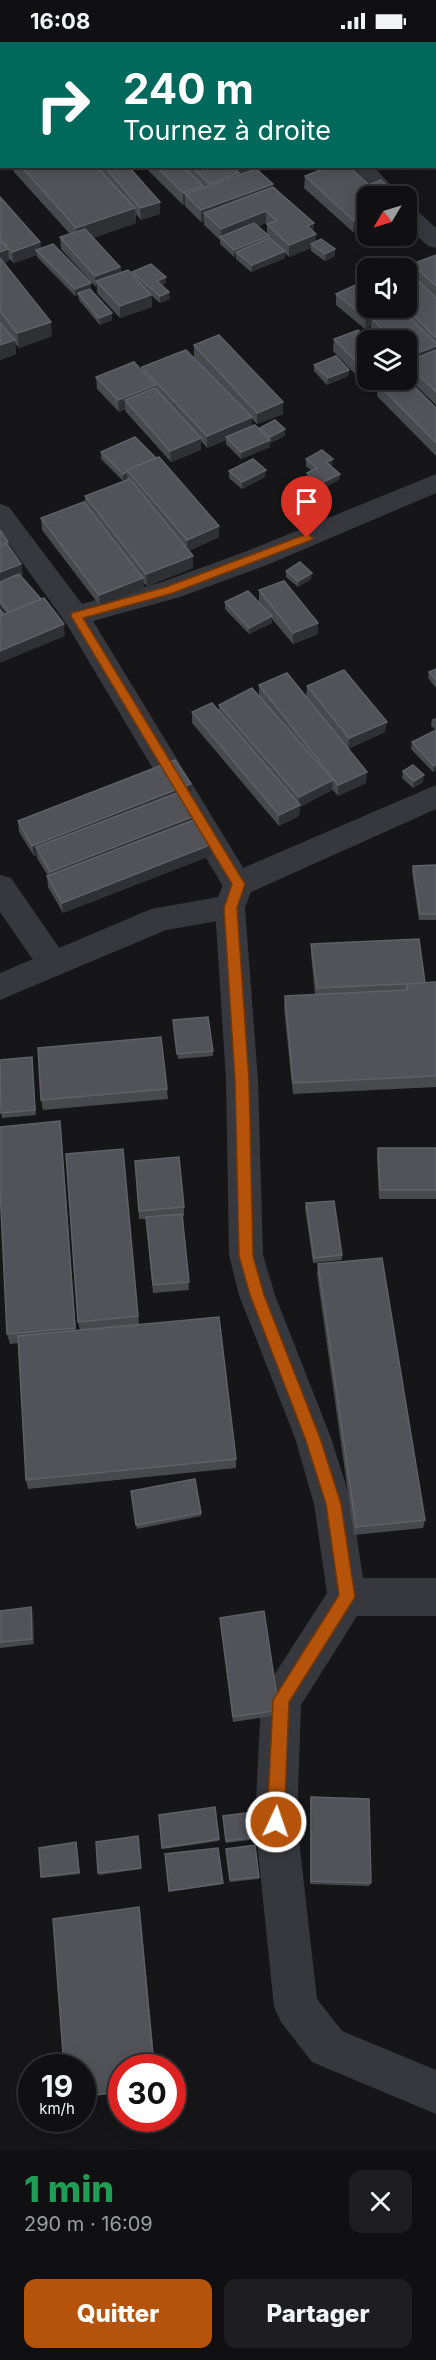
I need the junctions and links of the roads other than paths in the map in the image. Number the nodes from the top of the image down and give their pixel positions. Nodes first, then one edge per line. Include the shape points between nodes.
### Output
1 (362, 168) edge
2 (380, 186) edge
3 (419, 219) edge
4 (436, 241) edge
5 (436, 483) edge
6 (0, 513) edge
7 (76, 616) junction
8 (436, 796) edge
9 (0, 887) edge
10 (234, 896) junction
11 (54, 964) junction
12 (0, 987) edge
13 (347, 1597) junction
14 (436, 1597) edge
15 (436, 2092) edge

1 - 2 street
3 - 4 street
5 - 7 street via 257,558 170,590
6 - 7 street
7 - 10 street
8 - 10 street
9 - 11 street
10 - 11 street via 162,918
10 - 13 street via 246,1256 333,1504
11 - 12 street
13 - 14 street
13 - 15 street via 281,1700 276,1822 296,2007 327,2047

